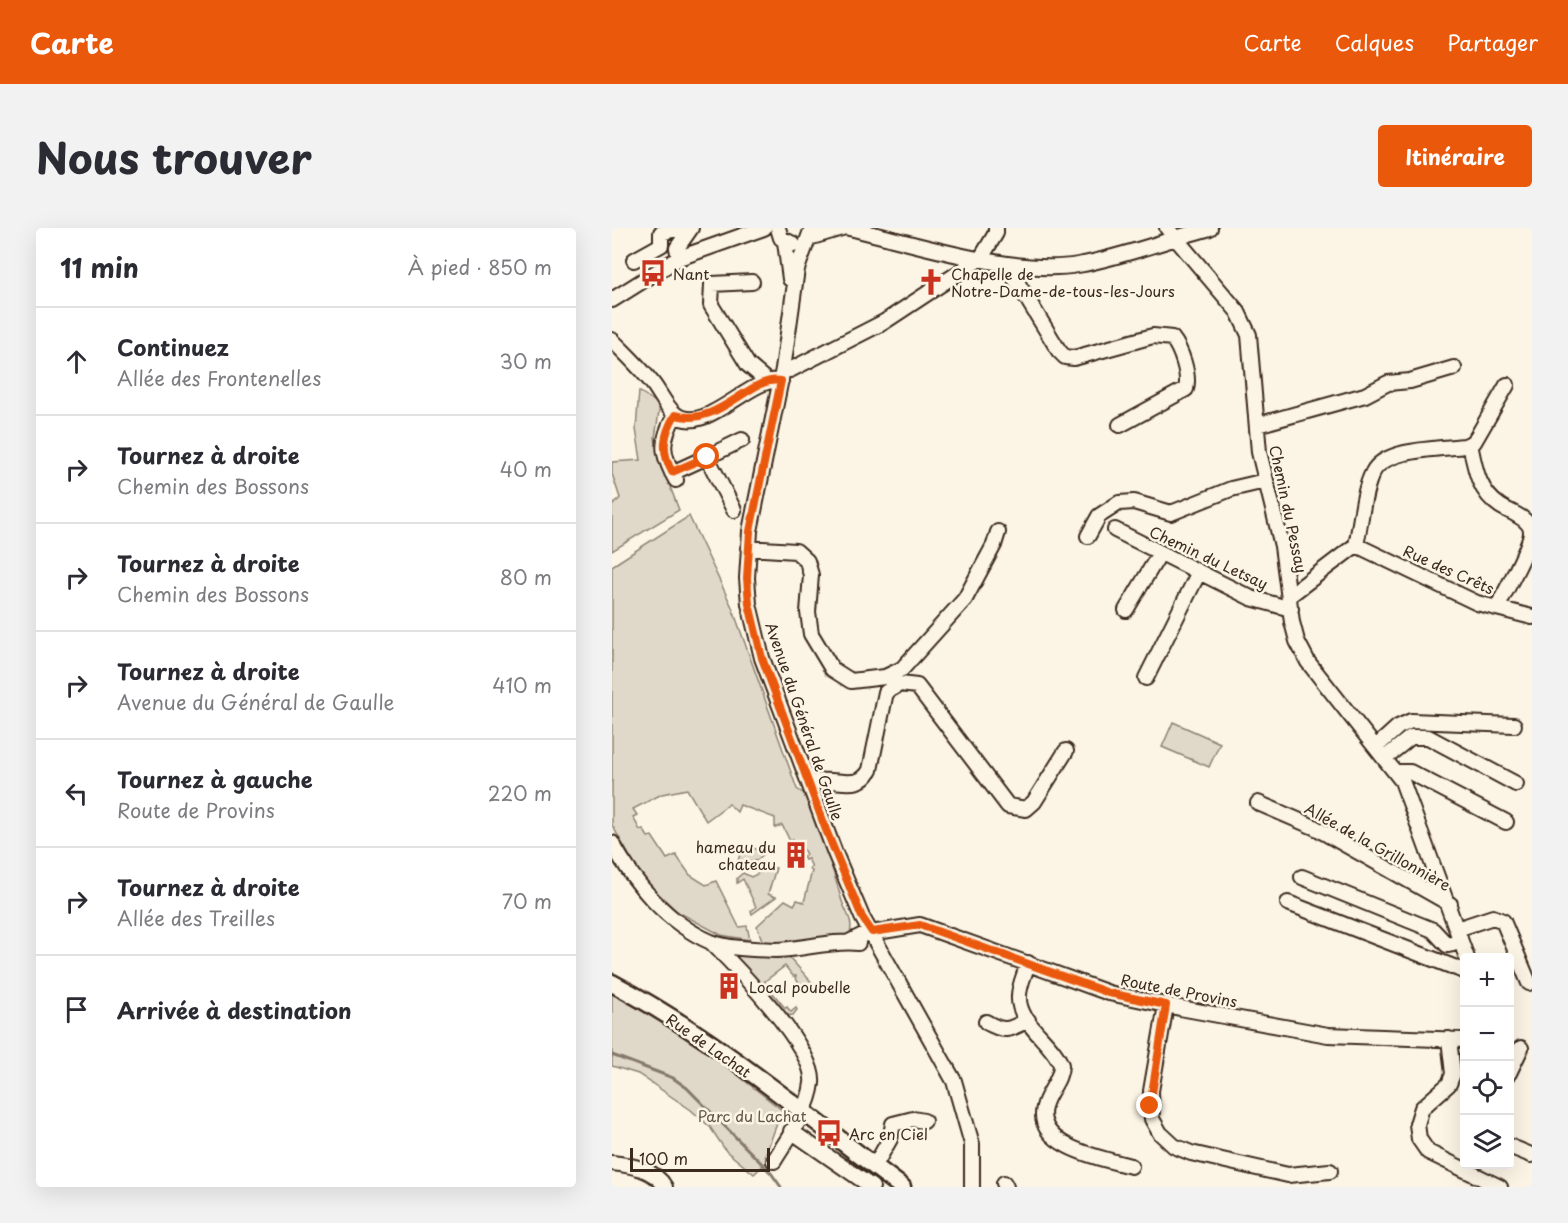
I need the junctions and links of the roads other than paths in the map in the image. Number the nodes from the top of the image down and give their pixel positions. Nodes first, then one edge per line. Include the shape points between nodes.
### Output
1 (687, 228) edge
2 (842, 228) edge
3 (849, 228) edge
4 (996, 228) edge
5 (1210, 228) edge
6 (759, 231) edge
7 (1171, 233) edge
8 (781, 236) edge
9 (809, 236) edge
10 (679, 258) junction
11 (981, 258) junction
12 (634, 260) dead end
13 (1006, 264) junction
14 (752, 282) dead end
15 (612, 300) edge
16 (792, 314) junction
17 (612, 339) edge
18 (1454, 368) dead end
19 (777, 377) junction
20 (1507, 385) dead end
21 (675, 415) junction
22 (1120, 425) dead end
23 (1257, 425) junction
24 (742, 440) dead end
25 (1470, 444) junction
26 (707, 457) junction
27 (1265, 481) junction
28 (734, 510) dead end
29 (1114, 530) dead end
30 (998, 532) dead end
31 (1088, 536) dead end
32 (1356, 545) junction
33 (748, 548) junction
34 (1160, 553) junction
35 (1199, 572) junction
36 (1290, 603) junction
37 (1497, 608) junction
38 (1126, 610) dead end
39 (1532, 617) edge
40 (1146, 678) dead end
41 (1514, 725) dead end
42 (1377, 746) junction
43 (1066, 751) dead end
44 (1386, 757) junction
45 (1396, 772) junction
46 (1516, 784) dead end
47 (810, 785) junction
48 (1258, 802) dead end
49 (1506, 822) dead end
50 (612, 843) edge
51 (1302, 877) dead end
52 (1288, 903) dead end
53 (1450, 904) junction
54 (1458, 934) junction
55 (871, 938) junction
56 (711, 941) junction
57 (1465, 953) edge
58 (1028, 963) junction
59 (1460, 968) edge
60 (612, 983) edge
61 (1529, 983) dead end
62 (1166, 1005) junction
63 (1028, 1020) junction
64 (986, 1022) dead end
65 (1449, 1039) junction
66 (1460, 1040) edge
67 (1521, 1047) edge
68 (1514, 1062) edge
69 (802, 1112) junction
70 (924, 1121) dead end
71 (791, 1131) junction
72 (1514, 1148) edge
73 (1531, 1155) edge
74 (774, 1161) dead end
75 (612, 1162) edge
76 (1131, 1166) dead end
77 (874, 1167) junction
78 (1330, 1171) dead end
79 (973, 1185) edge
80 (665, 1187) edge
81 (872, 1187) edge
82 (902, 1187) edge
83 (1500, 1187) edge

1 - 10 street via 677,248
1 - 12 street via 661,233 661,245
2 - 9 street
3 - 11 street
4 - 11 street
5 - 7 street
6 - 8 street
6 - 10 street
7 - 13 street via 1076,266
7 - 23 street, Chemin du Pessay via 1245,323 1252,352
8 - 9 street via 796,245
8 - 16 street, Avenue du Général de Gaulle
9 - 16 street, Avenue du Général de Gaulle via 797,269
10 - 15 street
11 - 13 street
11 - 19 street via 884,322
13 - 22 street via 1065,357 1074,358 1153,336 1172,338 1178,345 1188,383 1186,389
14 - 19 street via 712,284 711,305 748,365
16 - 19 street, Avenue du Général de Gaulle
17 - 21 street via 653,383
18 - 23 street via 1410,381 1388,382 1365,394
19 - 21 street via 709,414 689,419
19 - 33 street, Avenue du Général de Gaulle
20 - 25 street via 1480,435
21 - 26 street via 663,446 664,459 674,476
23 - 27 street, Chemin du Pessay
24 - 26 street
25 - 32 street via 1398,455 1382,462 1371,477
25 - 37 street via 1485,492 1526,521 1531,530
26 - 28 street
27 - 31 street via 1231,489 1171,513 1134,502 1119,503 1100,516
27 - 36 street, Chemin du Pessay via 1282,546
29 - 34 street, Chemin du Letsay
30 - 33 street via 965,599 902,669 885,677 851,681 832,669 811,634 807,561 795,551
32 - 36 street
32 - 37 street, Rue des Crêts via 1477,603
33 - 47 street, Avenue du Général de Gaulle via 753,624
34 - 35 street, Chemin du Letsay
34 - 38 street
35 - 36 street, Chemin du Letsay via 1251,598
35 - 40 street
36 - 42 street, Chemin du Pessay via 1297,641 1308,662
37 - 39 street, Rue des Crêts
41 - 42 street via 1412,721 1398,727
42 - 44 street, Chemin du Pessay
43 - 47 street via 1034,802 1026,809 1008,806 917,686 900,684 886,692 870,770 863,780 819,781
44 - 45 street, Chemin du Pessay
44 - 46 street via 1411,736 1428,737
45 - 49 street via 1410,772
45 - 53 street, Chemin du Pessay
47 - 55 street, Avenue du Général de Gaulle
48 - 53 street, Allée de la Grillonnière via 1314,827
50 - 56 street via 653,900
51 - 54 street via 1433,930 1447,945 1453,944
52 - 59 street
53 - 54 street, Chemin du Pessay
54 - 57 street, Chemin du Pessay
54 - 61 street via 1493,917 1503,921
55 - 56 street, Route de Provins via 776,950
55 - 58 street, Route de Provins via 920,925
55 - 79 street, Avenue du Général de Gaulle via 946,1063 962,1101 972,1144
56 - 69 street via 739,970 801,1050 811,1071 810,1092
58 - 62 street, Route de Provins via 1109,993
58 - 63 street via 1019,993 1019,1003
60 - 69 main road, Rue de Lachat via 702,1039
62 - 65 street, Route de Provins via 1328,1035
62 - 78 street via 1151,1091 1152,1119 1160,1133 1174,1146 1191,1153 1288,1175
63 - 64 street via 1000,1030
63 - 76 street via 1060,1065 1061,1073 1044,1108 1047,1131 1054,1139 1089,1156
65 - 66 street, Route de Provins
65 - 83 street via 1454,1074 1449,1084 1422,1108 1417,1124 1419,1139 1428,1152
67 - 68 street
69 - 71 street
69 - 77 main road, Rue de Lachat
70 - 77 street via 913,1119 893,1124 890,1139
71 - 74 street
71 - 81 street
72 - 73 street
75 - 80 street via 652,1174
77 - 82 main road, Rue de Lachat

